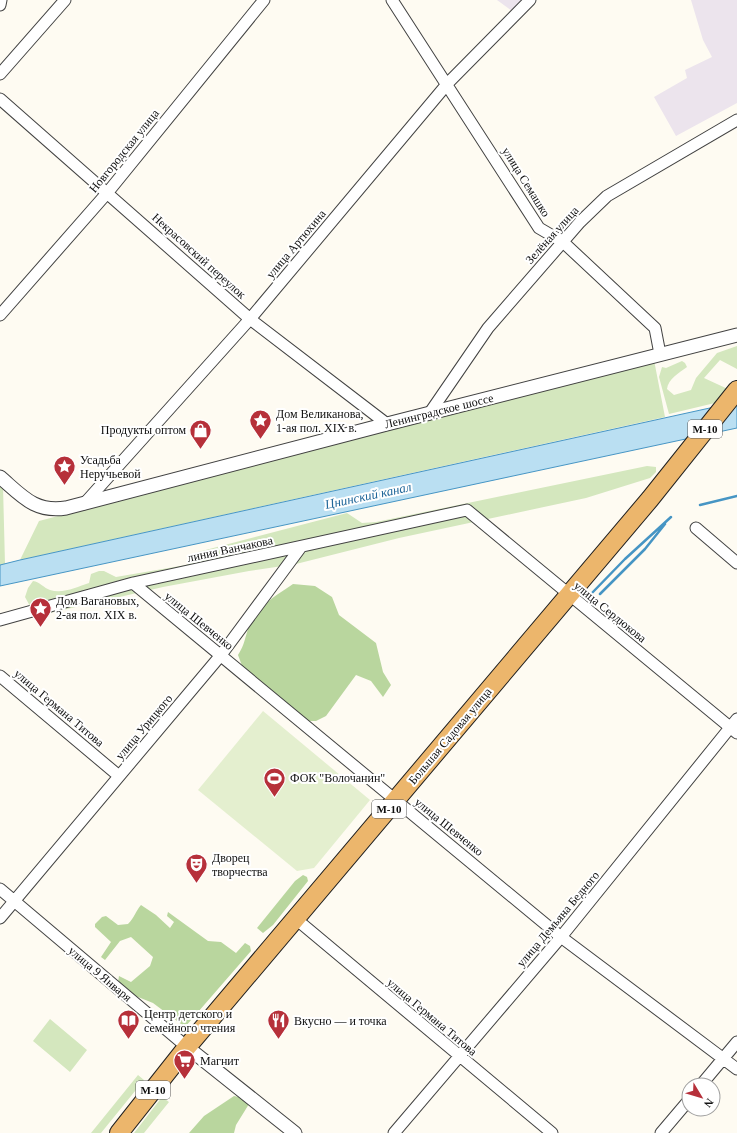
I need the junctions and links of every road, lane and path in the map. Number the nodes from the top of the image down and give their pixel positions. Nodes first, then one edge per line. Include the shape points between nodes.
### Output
1 (1, 0) edge
2 (65, 0) edge
3 (264, 0) edge
4 (392, 0) edge
5 (530, 0) edge
6 (0, 5) edge
7 (0, 74) edge
8 (448, 84) junction
9 (0, 100) edge
10 (737, 120) edge
11 (108, 192) junction
12 (563, 242) junction
13 (0, 315) edge
14 (250, 319) junction
15 (737, 335) edge
16 (660, 354) junction
17 (737, 390) edge
18 (429, 414) junction
19 (387, 424) junction
20 (0, 477) edge
21 (83, 505) junction
22 (467, 510) joint
23 (696, 528) dead end
24 (300, 547) junction
25 (737, 563) edge
26 (132, 583) junction
27 (569, 595) junction
28 (0, 620) edge
29 (221, 655) junction
30 (0, 676) edge
31 (735, 726) edge
32 (119, 776) junction
33 (395, 801) junction
34 (0, 889) edge
35 (14, 901) junction
36 (0, 918) edge
37 (296, 919) junction
38 (561, 937) junction
39 (737, 1042) edge
40 (188, 1047) junction
41 (459, 1057) junction
42 (724, 1059) junction
43 (737, 1069) edge
44 (708, 1077) edge
45 (681, 1109) edge
46 (119, 1133) edge
47 (295, 1133) edge
48 (394, 1133) edge
49 (552, 1133) edge
50 (661, 1133) edge

1 - 6 street
2 - 7 street
3 - 11 street, Новгородская улица
4 - 8 street, улица Семашко
5 - 8 street, улица Артюхина
8 - 12 street, улица Семашко via 540,228
8 - 14 street, улица Артюхина
9 - 11 street, Некрасовский переулок
10 - 12 street, Зелёная улица via 608,196
11 - 13 street, Новгородская улица
11 - 14 street, Некрасовский переулок
12 - 16 street, улица Семашко via 655,328
12 - 18 street, Зелёная улица via 488,328
14 - 19 street, Некрасовский переулок
14 - 21 street, улица Артюхина
15 - 16 street, Ленинградское шоссе
16 - 18 street, Ленинградское шоссе
17 - 27 highway, Большая Садовая улица / М-10
18 - 19 street, Ленинградское шоссе
19 - 21 street, Ленинградское шоссе
20 - 21 street, Ленинградское шоссе via 26,500 47,510
22 - 24 street, линия Ванчакова
22 - 27 street, улица Сердюкова
23 - 25 street
24 - 26 street, линия Ванчакова
24 - 29 street, улица Урицкого
26 - 28 street, линия Ванчакова
26 - 29 street, улица Шевченко
27 - 31 street, улица Сердюкова
27 - 33 highway, Большая Садовая улица / М-10
29 - 32 street, улица Урицкого
29 - 33 street, улица Шевченко
30 - 32 street, улица Германа Титова
31 - 38 street, улица Демьяна Бедного
32 - 35 street, улица Урицкого
33 - 37 highway, Большая Садовая улица / М-10
33 - 38 street, улица Шевченко
34 - 35 street, улица 9 Января
35 - 36 street, улица Урицкого
35 - 40 street, улица 9 Января
37 - 40 highway, Большая Садовая улица / М-10
37 - 41 street, улица Германа Титова
38 - 41 street, улица Демьяна Бедного
38 - 42 street, улица Шевченко
39 - 42 street
40 - 46 highway, Большая Садовая улица / М-10
40 - 47 street, улица 9 Января
41 - 48 street, улица Демьяна Бедного
41 - 49 street, улица Германа Титова
42 - 43 street, улица Шевченко
42 - 44 street
45 - 50 street

